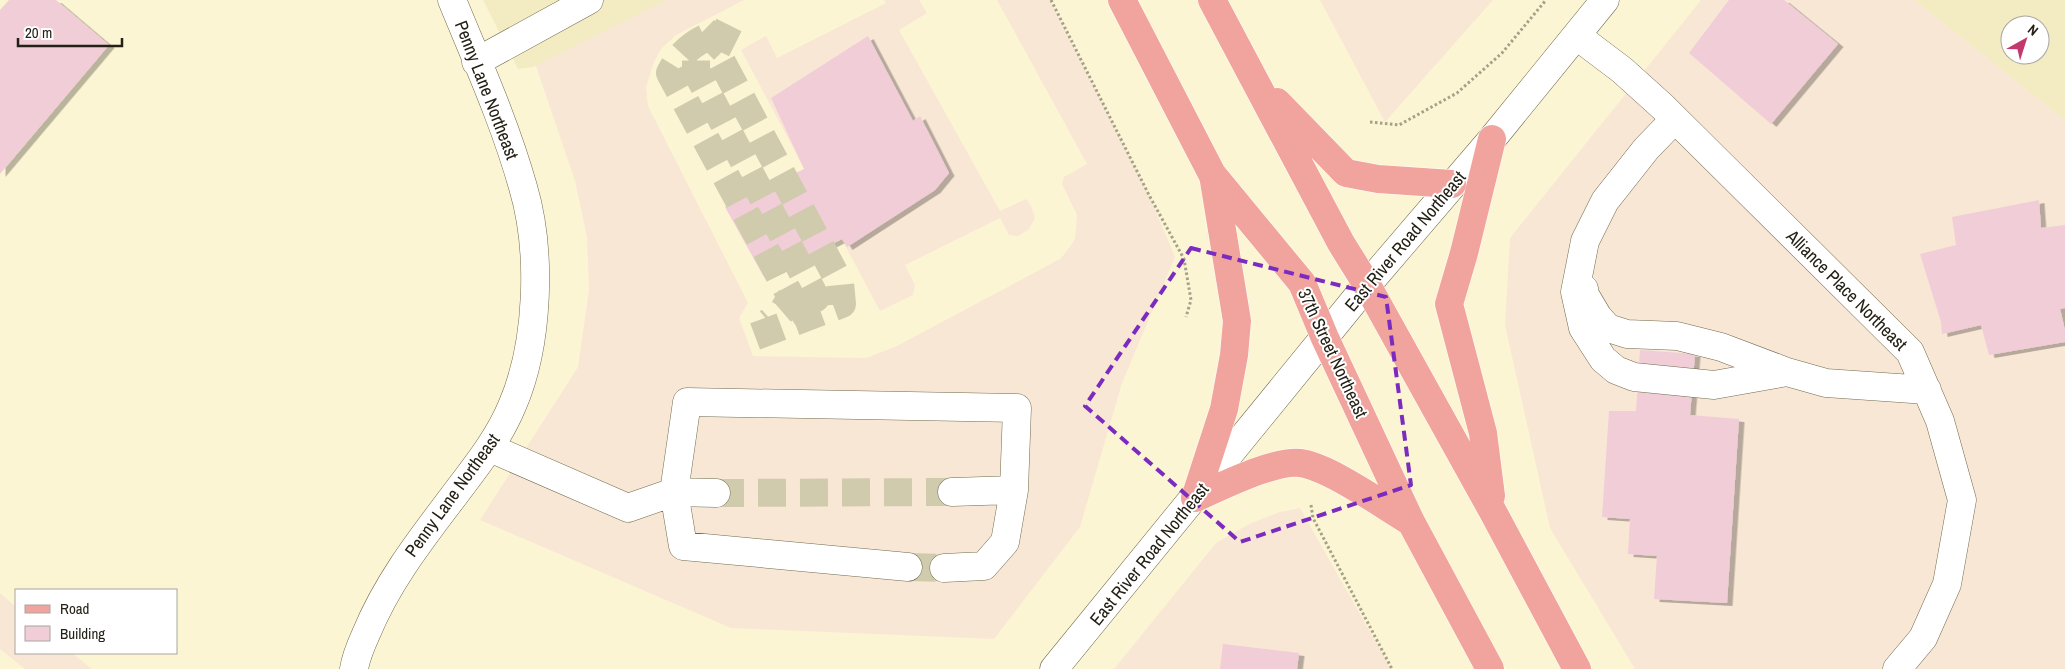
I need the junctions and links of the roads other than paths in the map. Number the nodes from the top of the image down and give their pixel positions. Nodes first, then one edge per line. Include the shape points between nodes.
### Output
1 (452, 0) edge
2 (590, 0) edge
3 (1122, 0) edge
4 (1212, 0) edge
5 (1605, 0) edge
6 (1576, 36) junction
7 (476, 62) junction
8 (1254, 78) junction
9 (1675, 119) junction
10 (1492, 138) junction
11 (1212, 174) junction
12 (1452, 184) junction
13 (1581, 262) junction
14 (1367, 286) junction
15 (1325, 338) junction
16 (1787, 372) junction
17 (1926, 390) junction
18 (490, 448) junction
19 (1014, 490) junction
20 (674, 492) junction
21 (952, 492) tunnel mouth
22 (716, 494) tunnel mouth
23 (1195, 498) junction
24 (1492, 510) junction
25 (1411, 522) junction
26 (908, 567) tunnel mouth
27 (944, 568) tunnel mouth
28 (354, 669) edge
29 (1054, 669) edge
30 (1490, 669) edge
31 (1577, 669) edge
32 (1897, 669) edge

1 - 7 street, Penny Lane Northeast
2 - 7 street
3 - 11 main road, 37th Street Northeast
4 - 8 main road
5 - 6 street, East River Road Northeast
6 - 9 street, Alliance Place Northeast via 1622,70
6 - 10 street, East River Road Northeast
7 - 18 street, Penny Lane Northeast via 524,188 532,234 535,285 533,324 525,369 512,406
8 - 12 main road via 1346,173 1378,179
8 - 14 main road
9 - 13 street via 1646,149 1605,201 1585,241
9 - 17 street, Alliance Place Northeast via 1910,352
10 - 12 street, East River Road Northeast
10 - 24 main road via 1449,304 1483,433
11 - 15 main road, 37th Street Northeast via 1302,283
11 - 23 main road via 1237,321 1224,410
12 - 14 street, East River Road Northeast
13 - 16 street via 1585,295 1608,328 1627,334 1677,336 1721,347
13 - 16 street via 1575,292 1583,328 1603,359 1616,370 1634,377 1714,385
14 - 15 street, East River Road Northeast
14 - 24 main road
15 - 23 street, East River Road Northeast
15 - 25 main road, 37th Street Northeast
16 - 17 street via 1826,383
17 - 32 street, Alliance Place Northeast via 1940,421 1962,500 1947,584 1923,638
18 - 20 street via 628,508
18 - 28 street, Penny Lane Northeast via 404,562 375,612
19 - 20 street via 1017,408 686,402
19 - 21 street
19 - 27 street via 1005,542 984,566
20 - 22 street
20 - 26 street via 684,546
23 - 25 main road via 1262,469 1298,462 1317,466
23 - 29 street, East River Road Northeast
24 - 31 main road
25 - 30 main road, 37th Street Northeast

